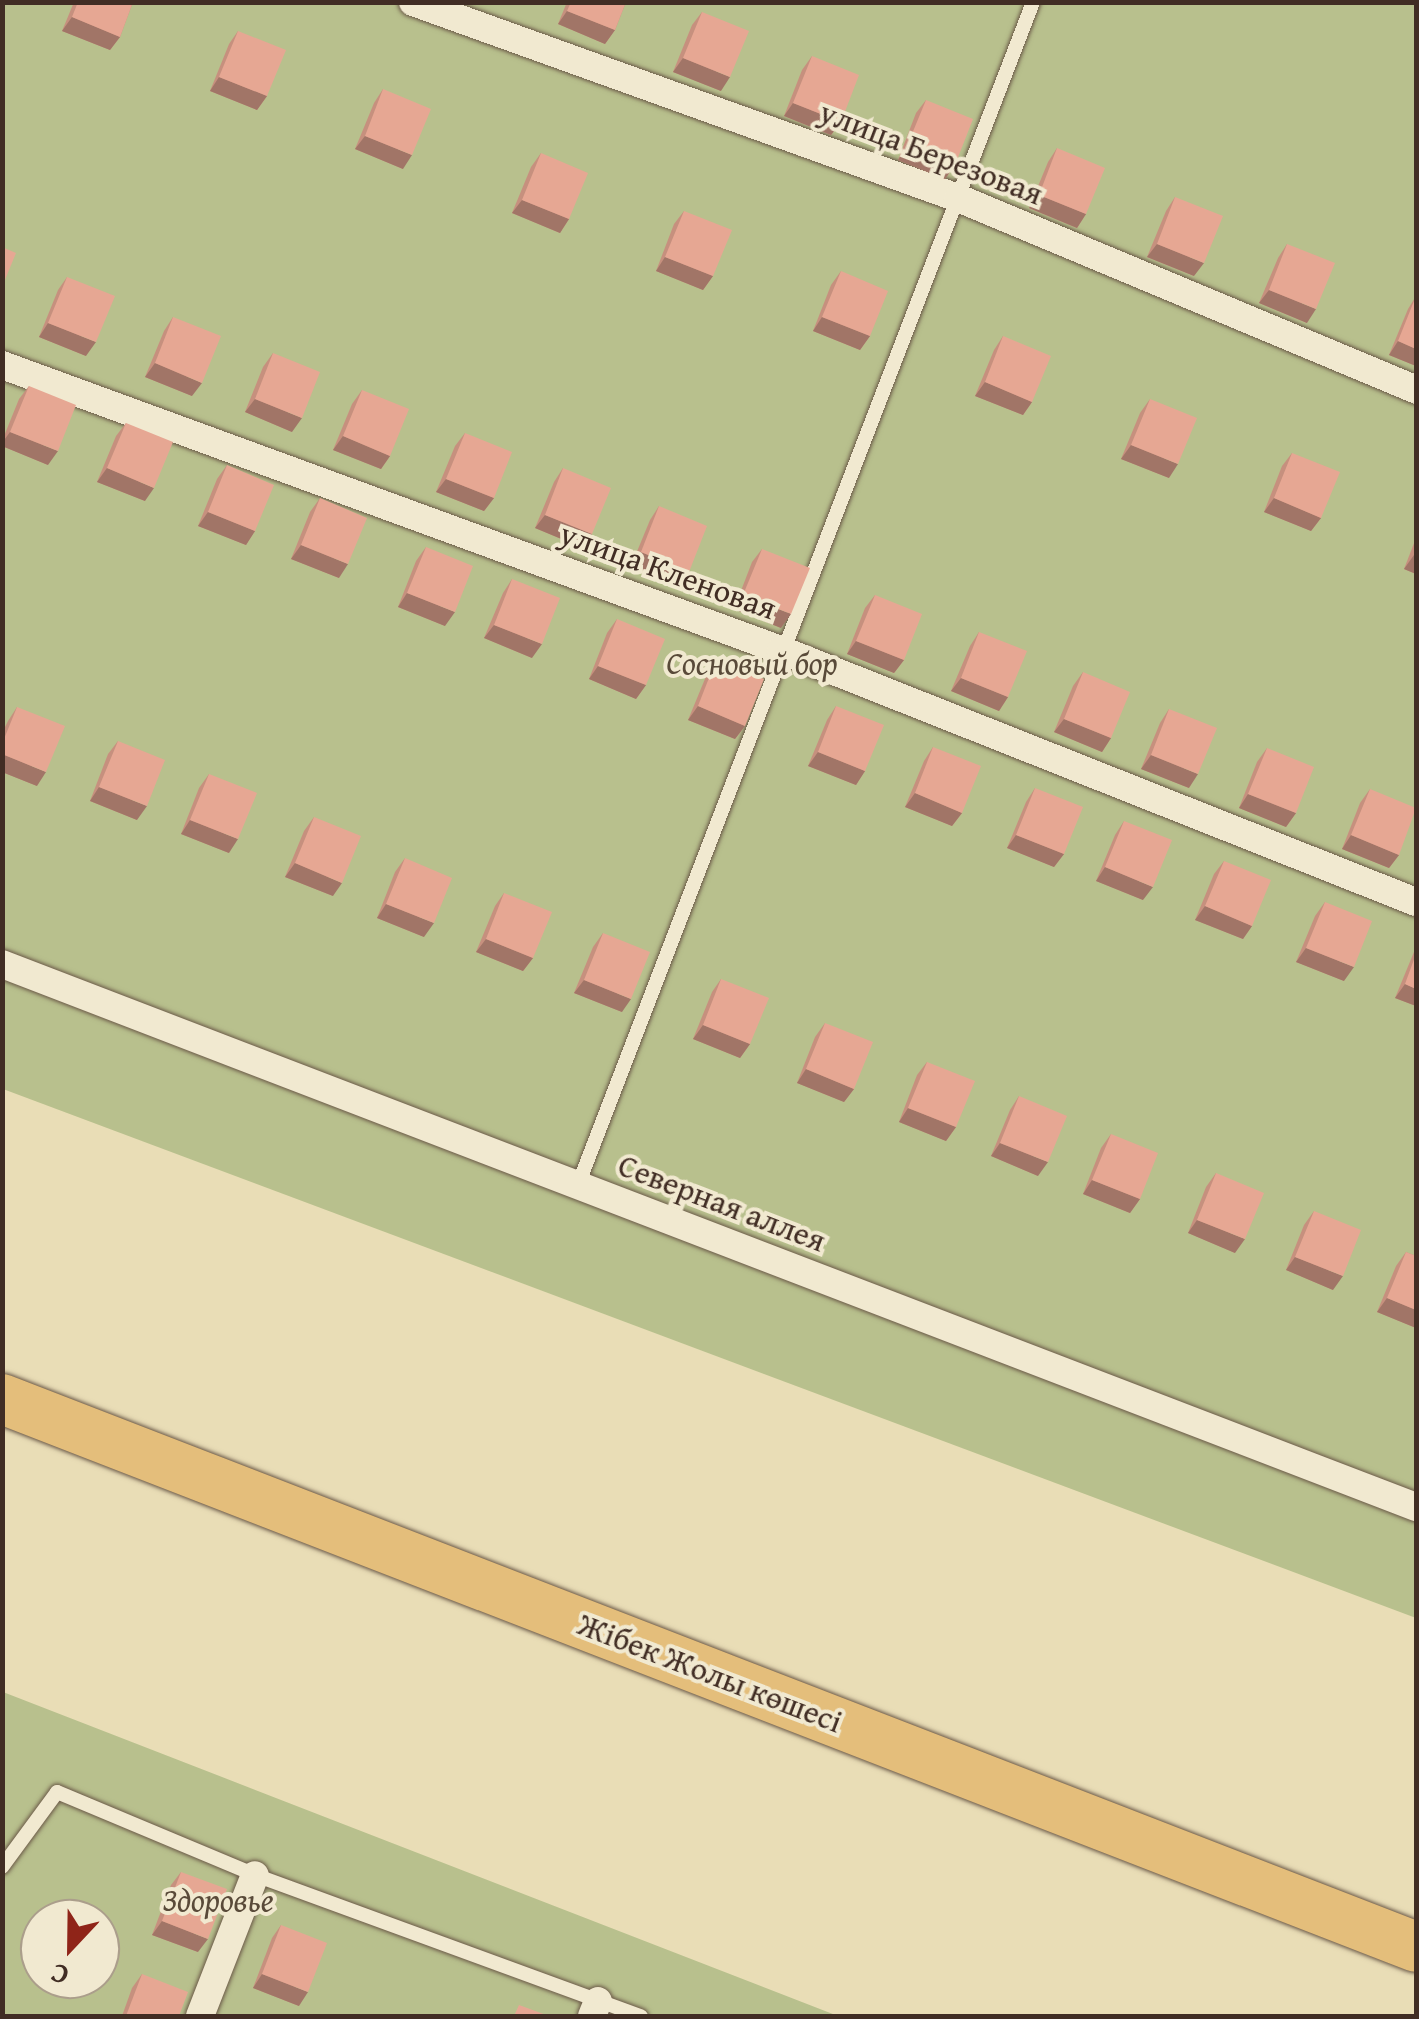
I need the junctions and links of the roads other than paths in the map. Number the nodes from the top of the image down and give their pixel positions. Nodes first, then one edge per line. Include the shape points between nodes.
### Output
1 (414, 2) edge
2 (1034, 2) edge
3 (958, 198) junction
4 (2, 365) edge
5 (1416, 390) edge
6 (781, 650) junction
7 (1416, 902) edge
8 (2, 964) edge
9 (578, 1185) junction
10 (2, 1399) edge
11 (1416, 1508) edge
12 (2, 1867) edge
13 (255, 1874) junction
14 (1416, 1947) edge
15 (595, 2009) edge
16 (200, 2016) edge
17 (641, 2016) edge

1 - 3 street, улица Березовая
2 - 3 lane
3 - 5 street, улица Березовая
3 - 6 lane
4 - 6 street, улица Кленовая
6 - 7 street, улица Кленовая
6 - 9 lane
8 - 9 street, Северная аллея
9 - 11 street, Северная аллея
10 - 14 highway, Жібек Жолы көшесі
12 - 13 lane via 57,1792
13 - 15 lane
13 - 16 street
15 - 17 lane

